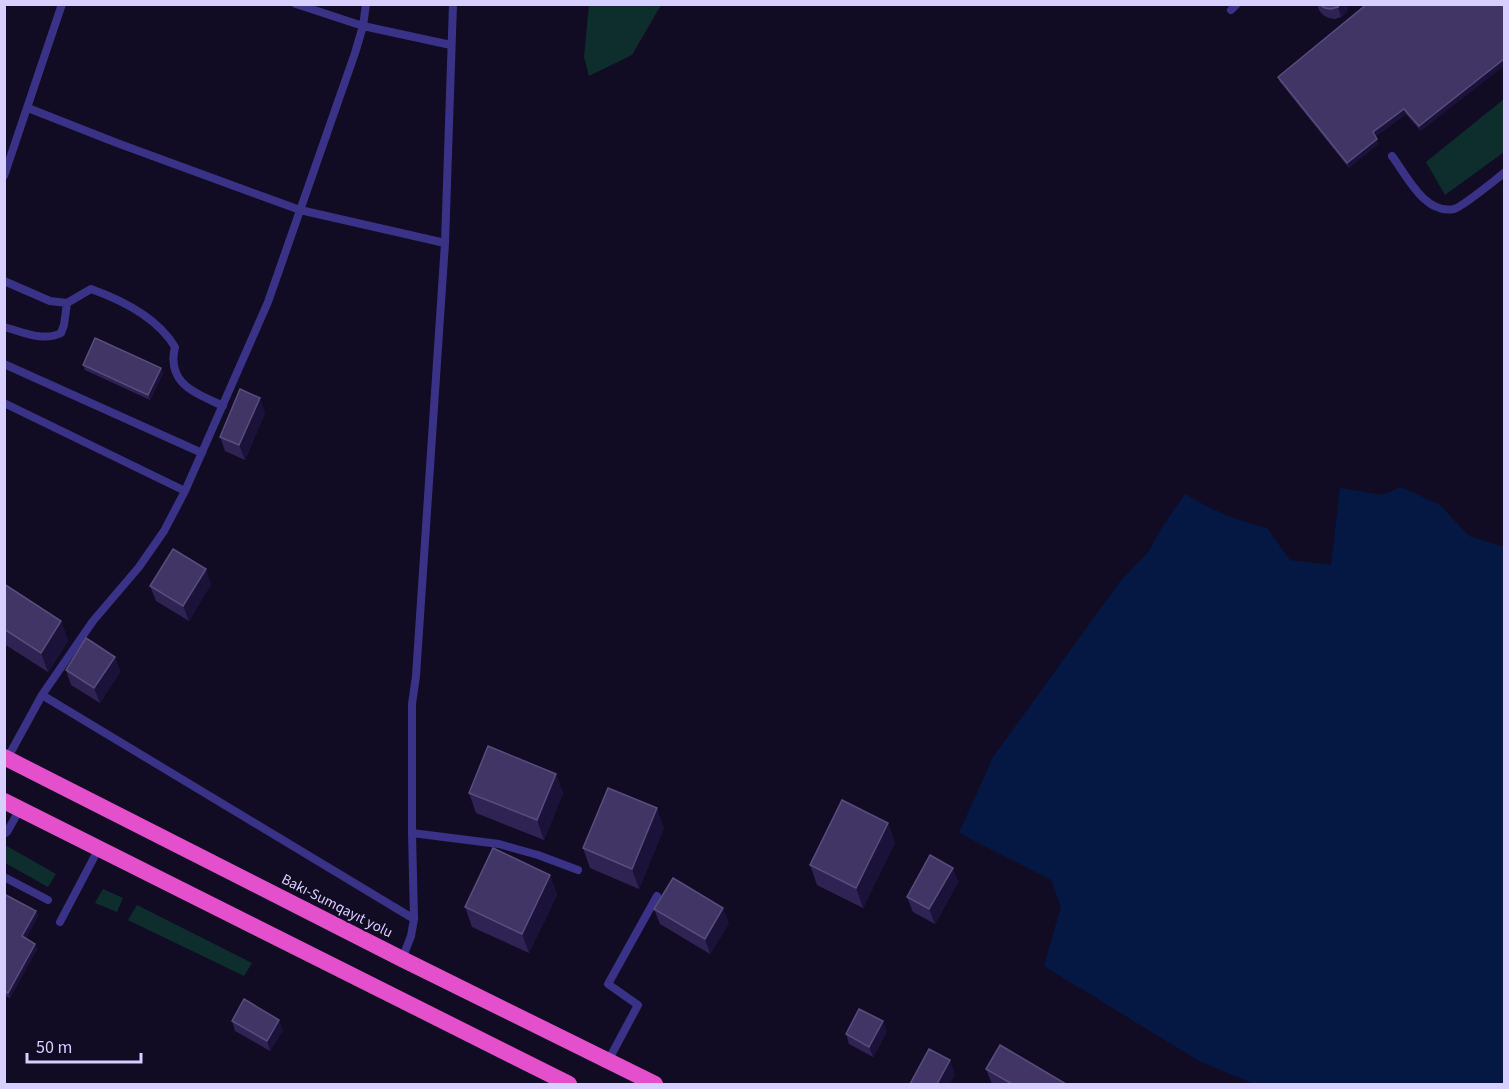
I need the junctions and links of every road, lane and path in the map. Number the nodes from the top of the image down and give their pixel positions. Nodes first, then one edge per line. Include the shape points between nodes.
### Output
1 (62, 4) edge
2 (296, 4) edge
3 (366, 4) edge
4 (453, 4) edge
5 (363, 26) junction
6 (451, 45) junction
7 (28, 108) junction
8 (1392, 156) dead end
9 (1504, 173) edge
10 (4, 176) edge
11 (300, 210) junction
12 (445, 243) junction
13 (4, 281) edge
14 (67, 303) junction
15 (4, 327) edge
16 (4, 364) edge
17 (4, 403) edge
18 (223, 406) junction
19 (202, 453) junction
20 (185, 490) junction
21 (42, 695) junction
22 (6, 758) edge
23 (4, 801) edge
24 (20, 809) junction
25 (412, 833) junction
26 (4, 834) edge
27 (99, 848) junction
28 (578, 870) dead end
29 (4, 877) edge
30 (657, 896) dead end
31 (48, 900) dead end
32 (414, 919) junction
33 (60, 922) dead end
34 (402, 959) junction
35 (608, 1061) junction
36 (569, 1084) edge
37 (655, 1084) edge

1 - 7 lane
2 - 5 lane
3 - 5 lane
4 - 6 lane
5 - 6 lane
5 - 11 lane
6 - 12 lane
7 - 10 lane
7 - 11 lane
8 - 9 lane via 1424,200 1438,209 1455,209
11 - 12 lane
11 - 18 lane via 268,302
12 - 25 lane via 412,704
13 - 14 lane via 50,301
14 - 15 lane via 61,333 53,338
14 - 18 lane via 91,289 116,298 146,317 168,335 175,347 174,365 179,379 187,388
16 - 19 lane
17 - 20 lane
18 - 19 lane
19 - 20 lane
20 - 21 lane via 140,567 93,621
21 - 22 lane
21 - 32 lane
22 - 34 highway, Bakı-Sumqayıt yolu
23 - 24 highway
24 - 26 lane
24 - 27 highway
25 - 28 lane via 500,844
25 - 32 lane
27 - 33 lane
27 - 36 highway
29 - 31 lane
30 - 35 lane via 608,984 638,1005
32 - 34 lane
34 - 35 highway, Bakı-Sumqayıt yolu
35 - 37 highway, Bakı-Sumqayıt yolu

